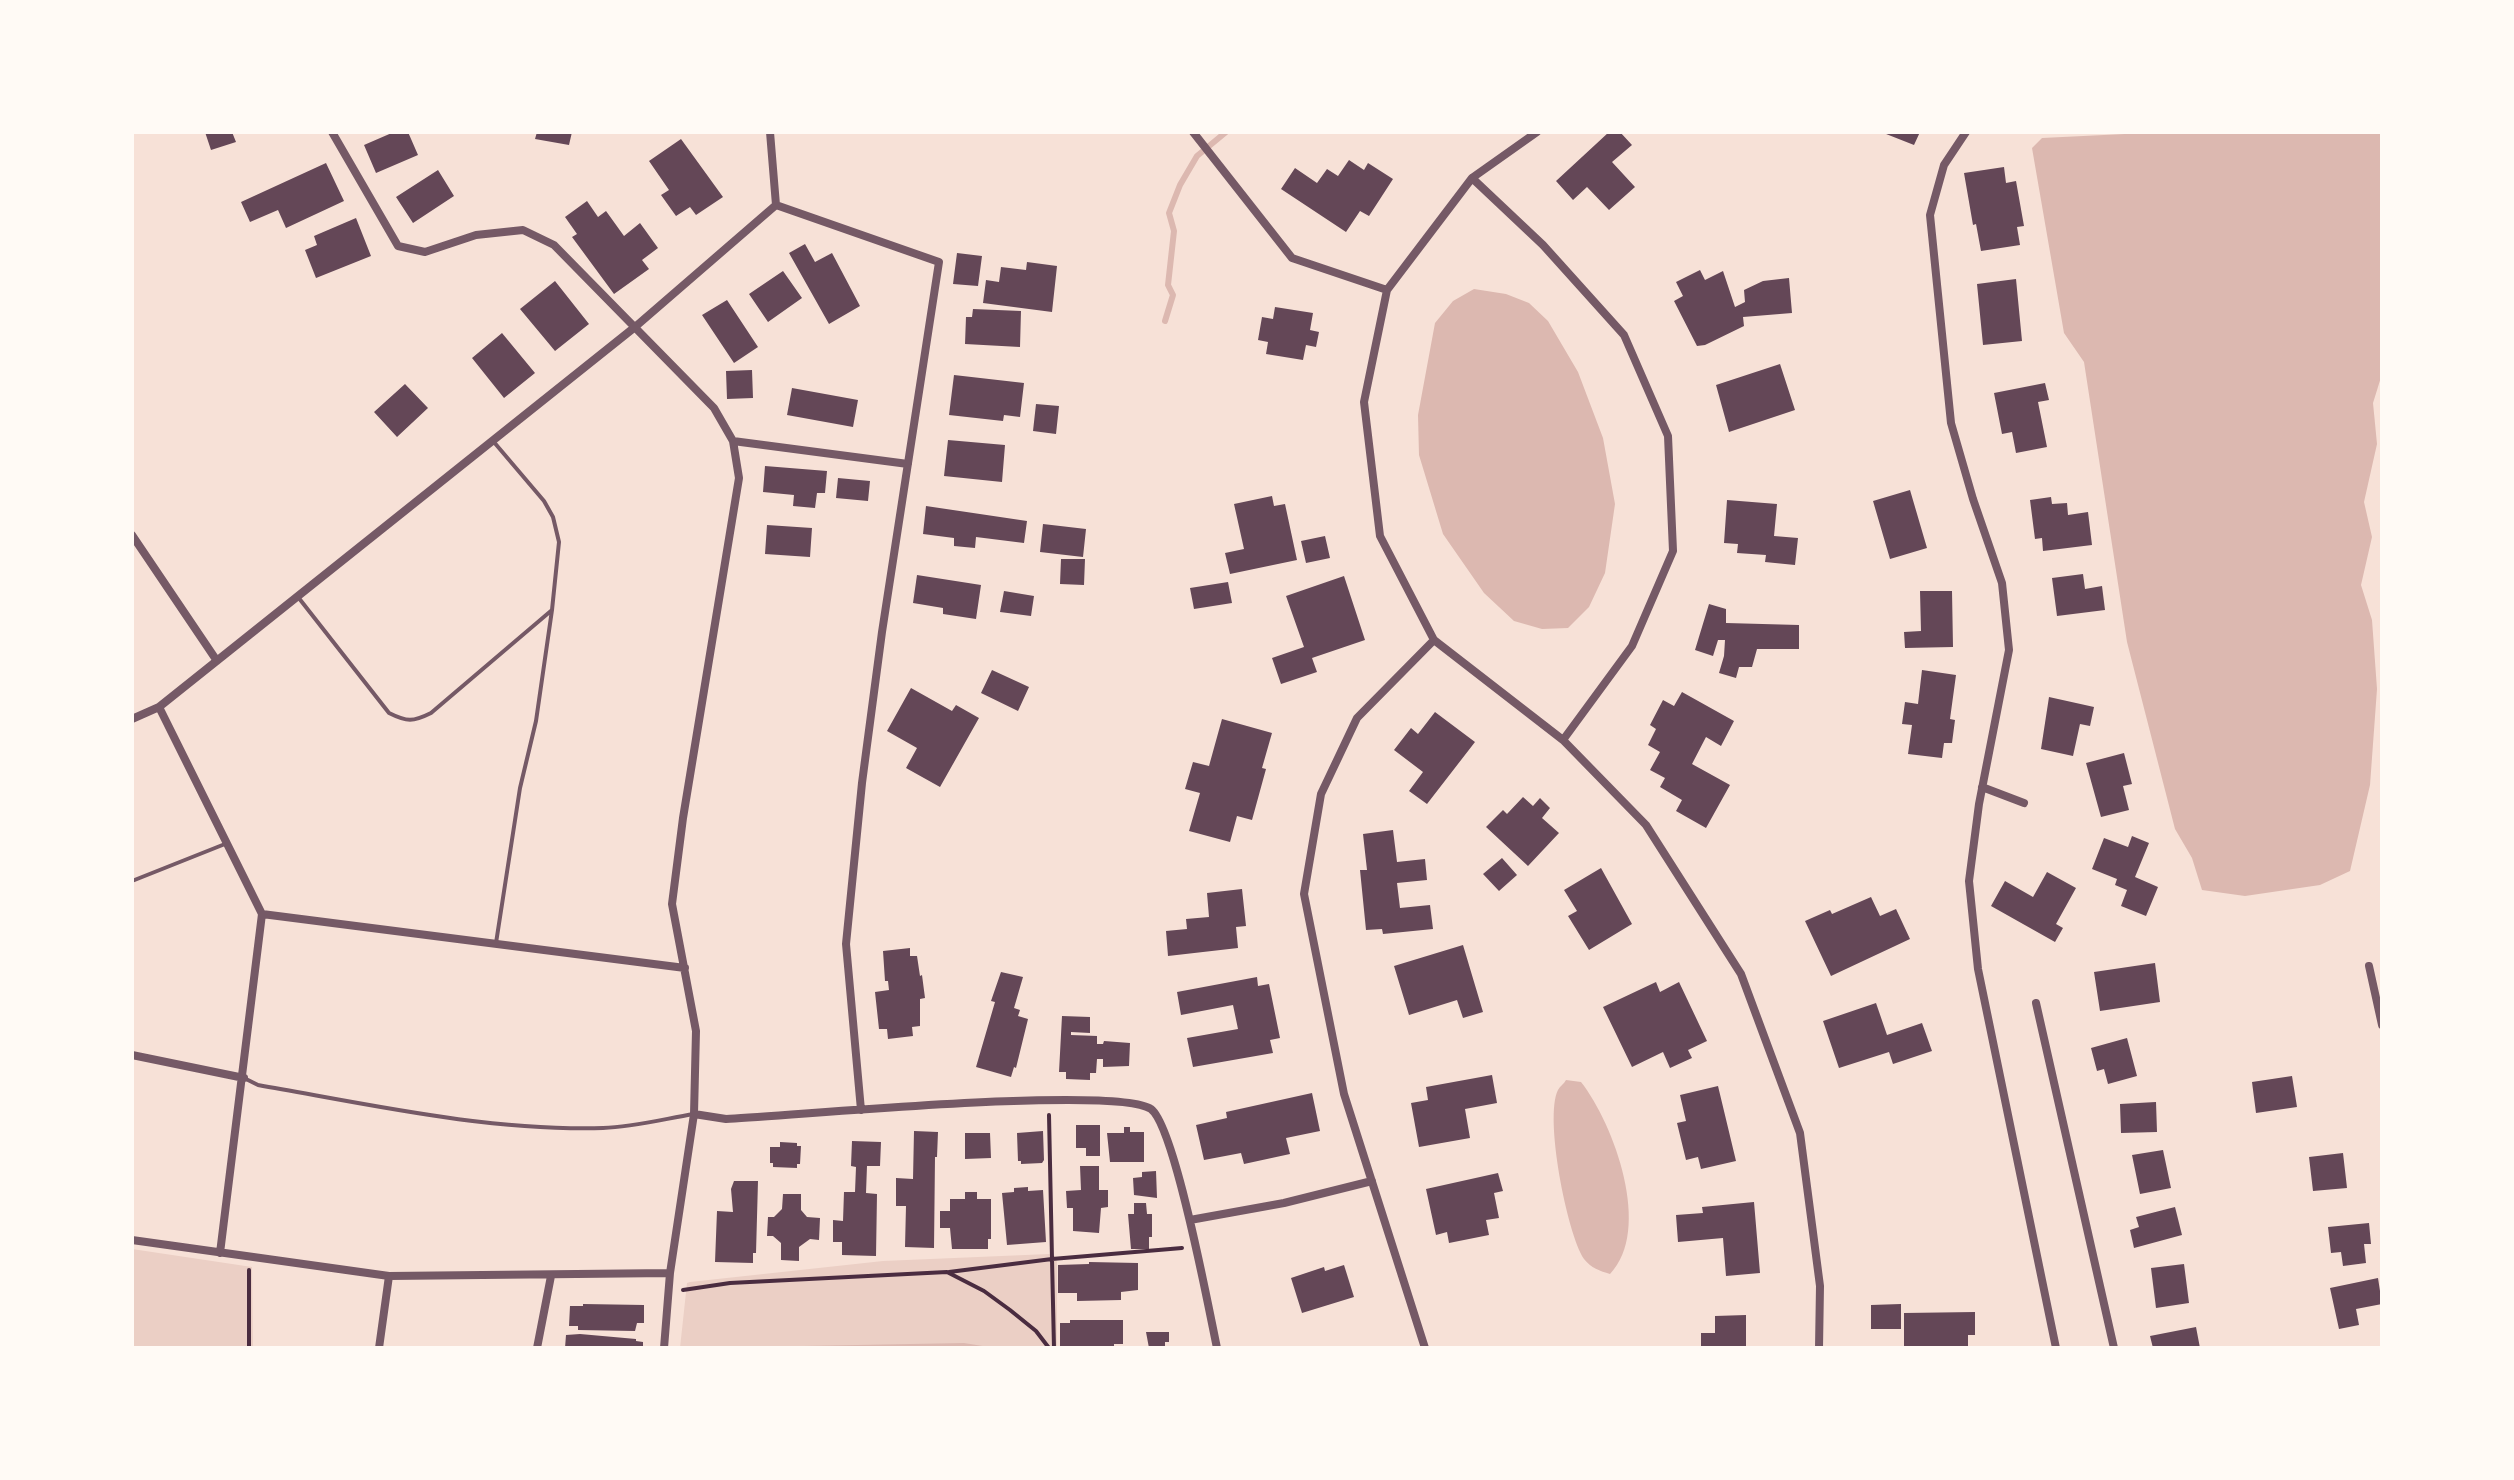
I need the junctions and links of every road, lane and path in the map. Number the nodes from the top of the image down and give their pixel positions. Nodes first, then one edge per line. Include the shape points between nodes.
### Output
1 (332, 132) edge
2 (770, 132) edge
3 (1193, 132) edge
4 (1537, 132) edge
5 (1966, 132) edge
6 (1472, 178) junction
7 (776, 205) junction
8 (1387, 290) junction
9 (635, 327) junction
10 (493, 441) junction
11 (733, 441) junction
12 (908, 464) junction
13 (132, 535) edge
14 (298, 597) junction
15 (552, 610) junction
16 (1434, 640) junction
17 (217, 661) junction
18 (159, 707) junction
19 (132, 719) edge
20 (1563, 740) junction
21 (1982, 787) junction
22 (2024, 803) dead end
23 (227, 843) junction
24 (132, 881) edge
25 (262, 914) junction
26 (496, 943) junction
27 (2369, 966) dead end
28 (685, 968) junction
29 (2036, 1003) dead end
30 (2382, 1025) edge
31 (132, 1055) edge
32 (244, 1078) junction
33 (1049, 1100) junction
34 (861, 1110) junction
35 (694, 1114) junction
36 (1372, 1181) junction
37 (1190, 1220) junction
38 (132, 1240) edge
39 (1196, 1247) junction
40 (220, 1253) junction
41 (249, 1256) junction
42 (1052, 1259) junction
43 (947, 1272) junction
44 (670, 1273) junction
45 (389, 1276) junction
46 (551, 1276) junction
47 (669, 1293) junction
48 (249, 1348) edge
49 (379, 1348) edge
50 (537, 1348) edge
51 (664, 1348) edge
52 (1052, 1348) edge
53 (1217, 1348) edge
54 (1425, 1348) edge
55 (1819, 1348) edge
56 (2056, 1348) edge
57 (2114, 1348) edge

1 - 9 street via 398,246 425,252 476,235 523,230 554,245
2 - 7 street
3 - 8 street via 1292,258
4 - 6 street
5 - 21 street via 1944,165 1930,215 1951,423 2002,583 2009,650
6 - 8 street
6 - 20 street via 1543,245 1624,335 1668,436 1673,551 1632,646
7 - 9 street
7 - 12 street via 939,262
8 - 16 street via 1364,402 1380,536
9 - 10 street
9 - 11 street via 714,408
10 - 14 street
10 - 15 lane via 553,517 559,542
11 - 12 street
11 - 28 street via 739,478 672,904
12 - 34 street via 862,783 846,944
13 - 17 street
14 - 15 lane via 389,713 414,722
14 - 17 street
15 - 26 lane
16 - 20 street
16 - 36 street via 1357,718 1321,794 1304,894 1344,1094
17 - 18 street
18 - 19 street
18 - 23 street
20 - 55 street via 1646,825 1741,974 1800,1133 1820,1286
21 - 22 street
21 - 56 street via 1969,881 1978,969
23 - 24 lane
23 - 25 street
25 - 26 street
25 - 32 street
26 - 28 street
27 - 30 street
28 - 35 street via 696,1031
29 - 57 street
31 - 32 street
32 - 35 lane via 258,1085 517,1125 607,1128
32 - 40 street
33 - 34 street
33 - 37 street via 1134,1103 1151,1109 1163,1125
33 - 42 path
34 - 35 street via 726,1119
35 - 44 street
36 - 37 street
36 - 54 street
37 - 39 street
38 - 40 street
39 - 42 path
39 - 53 street
40 - 41 street
41 - 45 street
41 - 48 path
42 - 43 path
42 - 52 path
43 - 47 path via 730,1283
43 - 52 path via 984,1291
44 - 46 street
44 - 47 street
45 - 46 street
45 - 49 street
46 - 50 street
47 - 51 street

